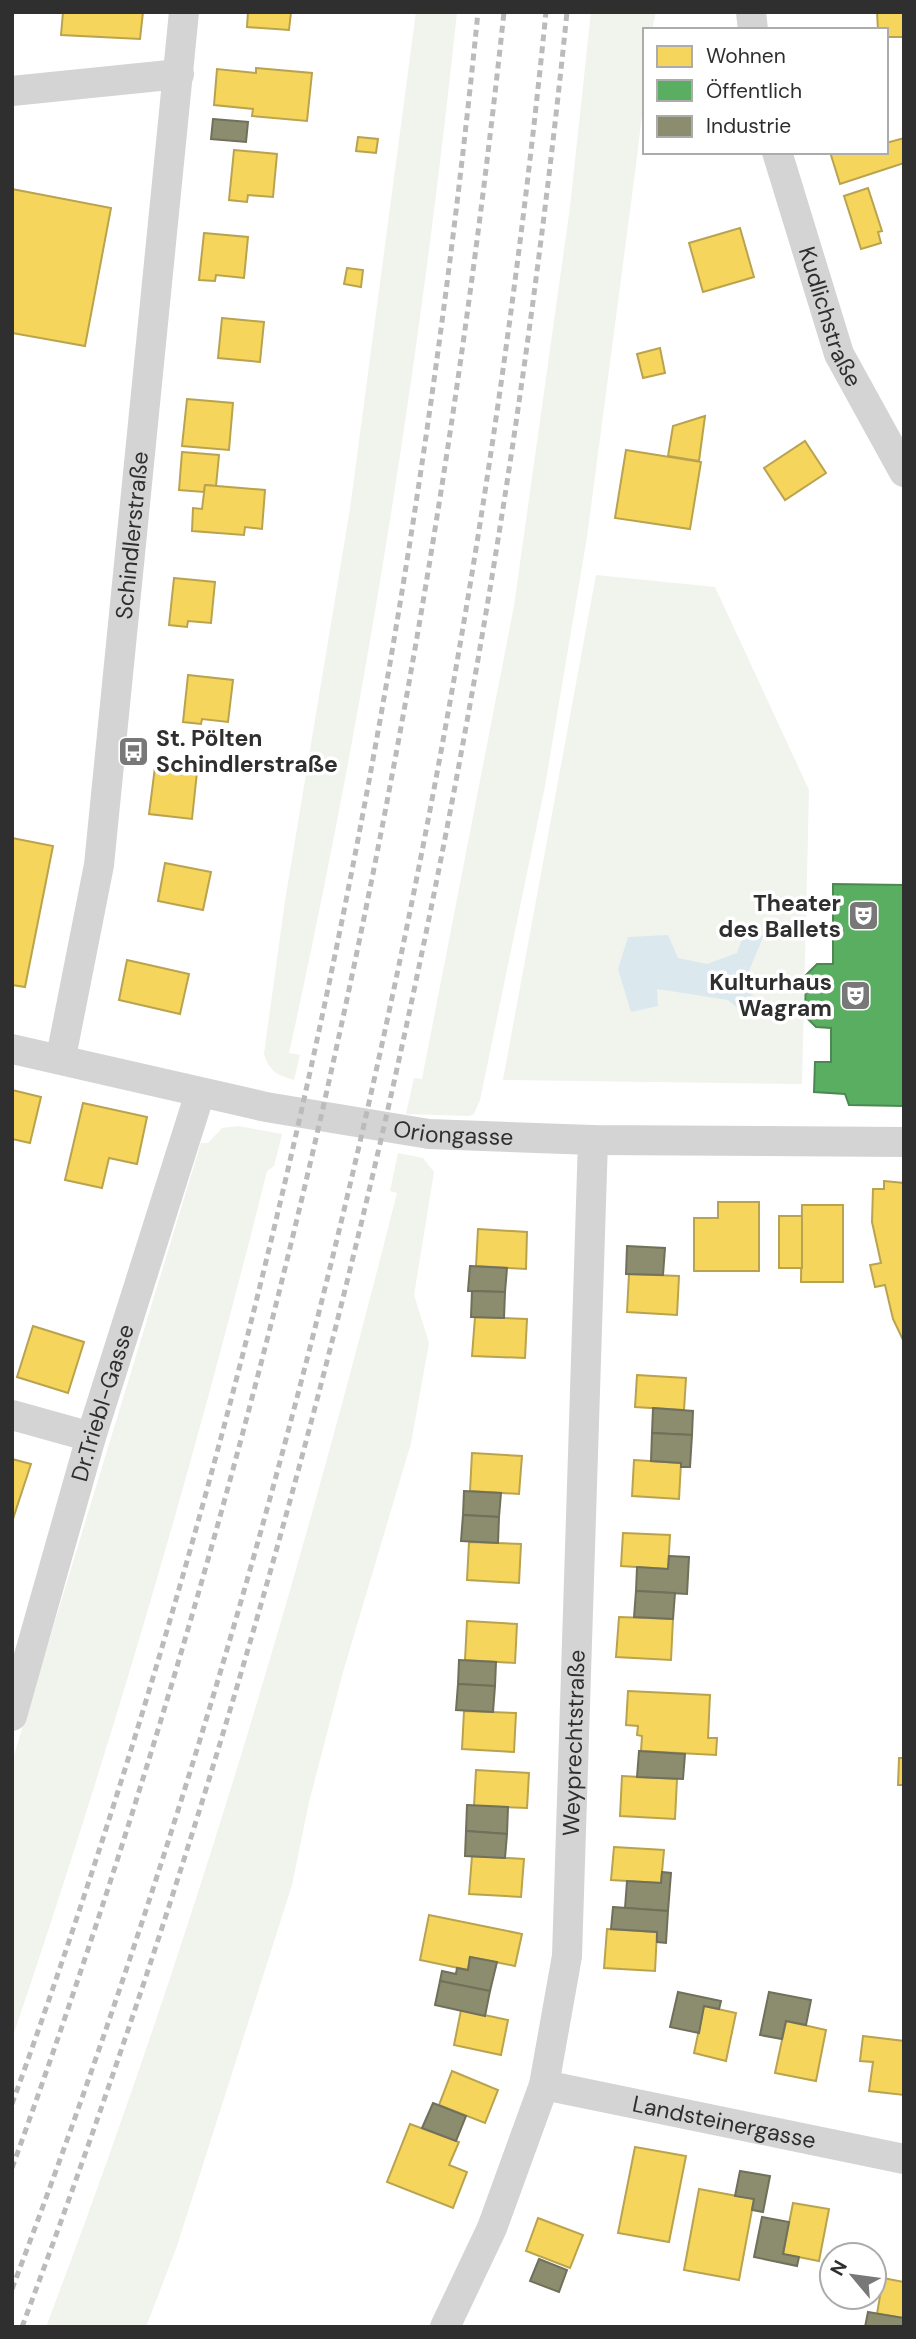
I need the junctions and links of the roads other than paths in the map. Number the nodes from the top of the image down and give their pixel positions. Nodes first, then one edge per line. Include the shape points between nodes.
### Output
1 (184, 12) edge
2 (179, 74) junction
3 (12, 91) edge
4 (778, 154) edge
5 (904, 472) edge
6 (12, 1048) edge
7 (61, 1057) junction
8 (200, 1093) junction
9 (593, 1140) junction
10 (904, 1142) edge
11 (12, 1415) edge
12 (91, 1437) junction
13 (12, 1716) edge
14 (544, 2085) junction
15 (904, 2159) edge
16 (445, 2327) edge

1 - 2 street, Schindlerstraße
2 - 3 street
2 - 7 street, Schindlerstraße via 99,865
4 - 5 street, Kudlichstraße via 839,354
6 - 7 street, Oriongasse
7 - 8 street, Oriongasse
8 - 9 street, Oriongasse via 429,1134
8 - 12 street, Dr.Triebl-Gasse
9 - 10 street, Oriongasse
9 - 14 street, Weyprechtstraße via 568,1956
11 - 12 street
12 - 13 street, Dr.Triebl-Gasse
14 - 15 street, Landsteinergasse
14 - 16 street, Weyprechtstraße via 492,2228

